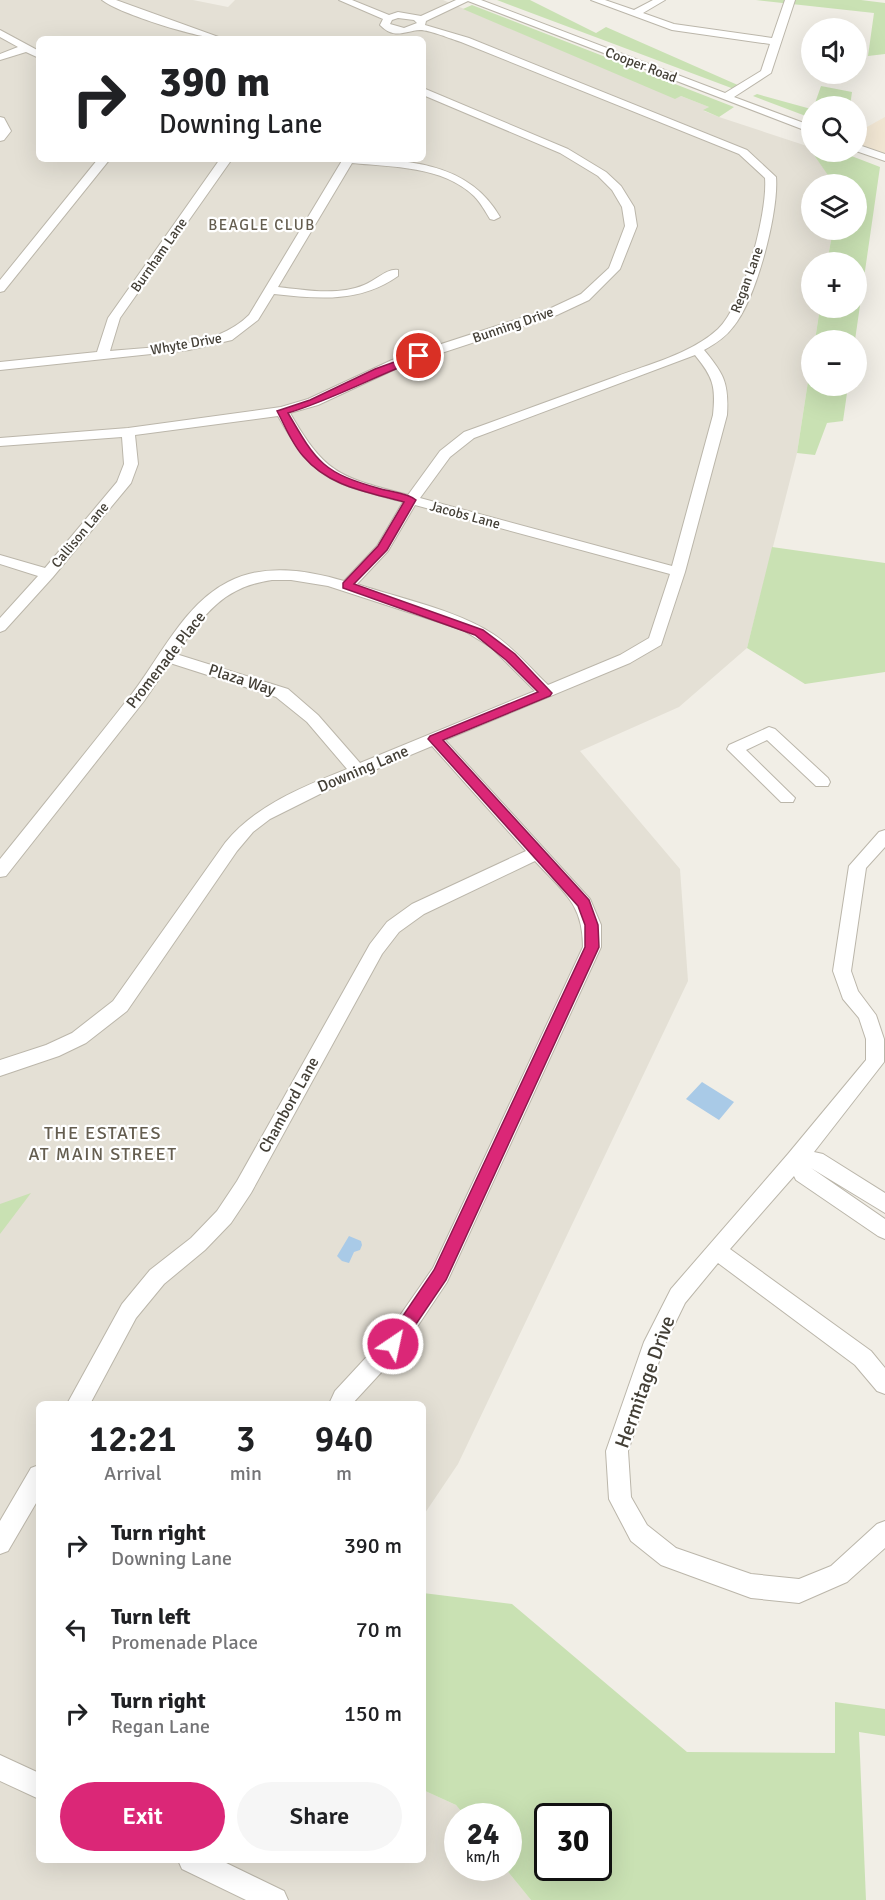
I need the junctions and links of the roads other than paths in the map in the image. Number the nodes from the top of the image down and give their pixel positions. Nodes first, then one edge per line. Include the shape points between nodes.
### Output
1 (107, 0) edge
2 (344, 0) edge
3 (452, 0) edge
4 (464, 0) edge
5 (471, 0) edge
6 (597, 0) edge
7 (660, 0) edge
8 (790, 0) edge
9 (635, 14) junction
10 (388, 18) junction
11 (418, 21) junction
12 (394, 30) junction
13 (0, 33) edge
14 (207, 36) edge
15 (387, 36) edge
16 (776, 42) junction
17 (26, 48) junction
18 (36, 54) edge
19 (0, 57) edge
20 (426, 95) edge
21 (725, 98) junction
22 (0, 120) edge
23 (801, 126) edge
24 (0, 138) edge
25 (867, 151) edge
26 (885, 158) edge
27 (102, 162) edge
28 (224, 162) edge
29 (347, 162) edge
30 (373, 162) edge
31 (494, 217) dead end
32 (394, 273) dead end
33 (0, 288) edge
34 (271, 290) junction
35 (697, 349) junction
36 (102, 356) junction
37 (0, 366) edge
38 (282, 411) junction
39 (128, 432) junction
40 (0, 442) edge
41 (411, 500) junction
42 (0, 559) edge
43 (678, 572) junction
44 (48, 574) junction
45 (347, 586) junction
46 (0, 627) edge
47 (168, 657) junction
48 (546, 693) junction
49 (435, 739) junction
50 (357, 770) junction
51 (822, 782) dead end
52 (787, 798) dead end
53 (885, 836) edge
54 (538, 852) junction
55 (0, 871) edge
56 (880, 1062) edge
57 (0, 1068) edge
58 (795, 1160) junction
59 (885, 1204) edge
60 (885, 1230) edge
61 (716, 1250) junction
62 (885, 1384) edge
63 (80, 1401) edge
64 (342, 1401) edge
65 (36, 1483) edge
66 (885, 1532) edge
67 (0, 1543) edge
68 (0, 1767) edge
69 (36, 1785) edge
70 (197, 1863) edge
71 (275, 1900) edge

1 - 14 street
2 - 10 street
3 - 11 street
4 - 11 street
5 - 21 street, Cooper Road
6 - 9 street
7 - 9 street
8 - 16 street
9 - 16 street via 689,30
10 - 11 street via 402,15
10 - 12 street via 385,24
11 - 12 street via 410,30
11 - 35 street, Regan Lane via 743,152 770,177 772,194 757,257 735,316
12 - 15 street
13 - 17 street
16 - 21 street via 766,73
17 - 18 street
17 - 19 street
20 - 38 street, Bunning Drive via 564,151 610,180 628,207 631,226 614,268 585,297 552,312 397,363 313,402
21 - 23 street, Cooper Road
22 - 24 street via 6,130
25 - 26 street
27 - 33 street
28 - 36 street, Burnham Lane via 114,318
29 - 34 street, Whyte Drive
30 - 31 street via 422,168 452,177 476,192
32 - 34 street via 374,287 349,293 315,295
34 - 36 street, Whyte Drive via 245,326 228,337 189,346
35 - 41 street, Regan Lane via 469,435 446,454
35 - 43 street, Downing Lane via 723,389 720,415
36 - 37 street, Whyte Drive
38 - 39 street, Bunning Drive
38 - 41 street, Jacobs Lane via 307,454 329,475
39 - 40 street, Bunning Drive
39 - 44 street, Callison Lane via 131,464 124,483
41 - 43 street, Jacobs Lane
41 - 45 street, Regan Lane via 383,548
42 - 44 street
43 - 48 street, Downing Lane via 656,641 625,659
44 - 46 street, Callison Lane
45 - 47 street, Promenade Place via 287,573 233,585 200,613
45 - 48 street, Promenade Place via 479,633 511,657
47 - 50 street, Plaza Way via 282,693 312,718
47 - 55 street, Promenade Place
48 - 49 street, Downing Lane
49 - 50 street, Downing Lane
49 - 54 street
50 - 57 street, Downing Lane via 264,815 247,828 120,1006 101,1023 52,1051
51 - 52 street via 769,733 735,749
53 - 56 street, Hermitage Drive via 858,866 842,971 850,994 867,1015
54 - 63 street, Chambord Lane via 418,909 393,927 376,950 234,1202 198,1244 157,1277 129,1311
54 - 64 street via 584,904 592,925 592,947 440,1275 393,1344
56 - 58 street, Hermitage Drive
58 - 59 street via 816,1160
58 - 60 street via 803,1174
58 - 61 street, Hermitage Drive
61 - 62 street via 863,1358
61 - 66 street, Hermitage Drive via 678,1296 655,1342 617,1451 620,1499 639,1533 669,1557 751,1586 799,1591 839,1574
65 - 67 street
68 - 69 street
70 - 71 street

